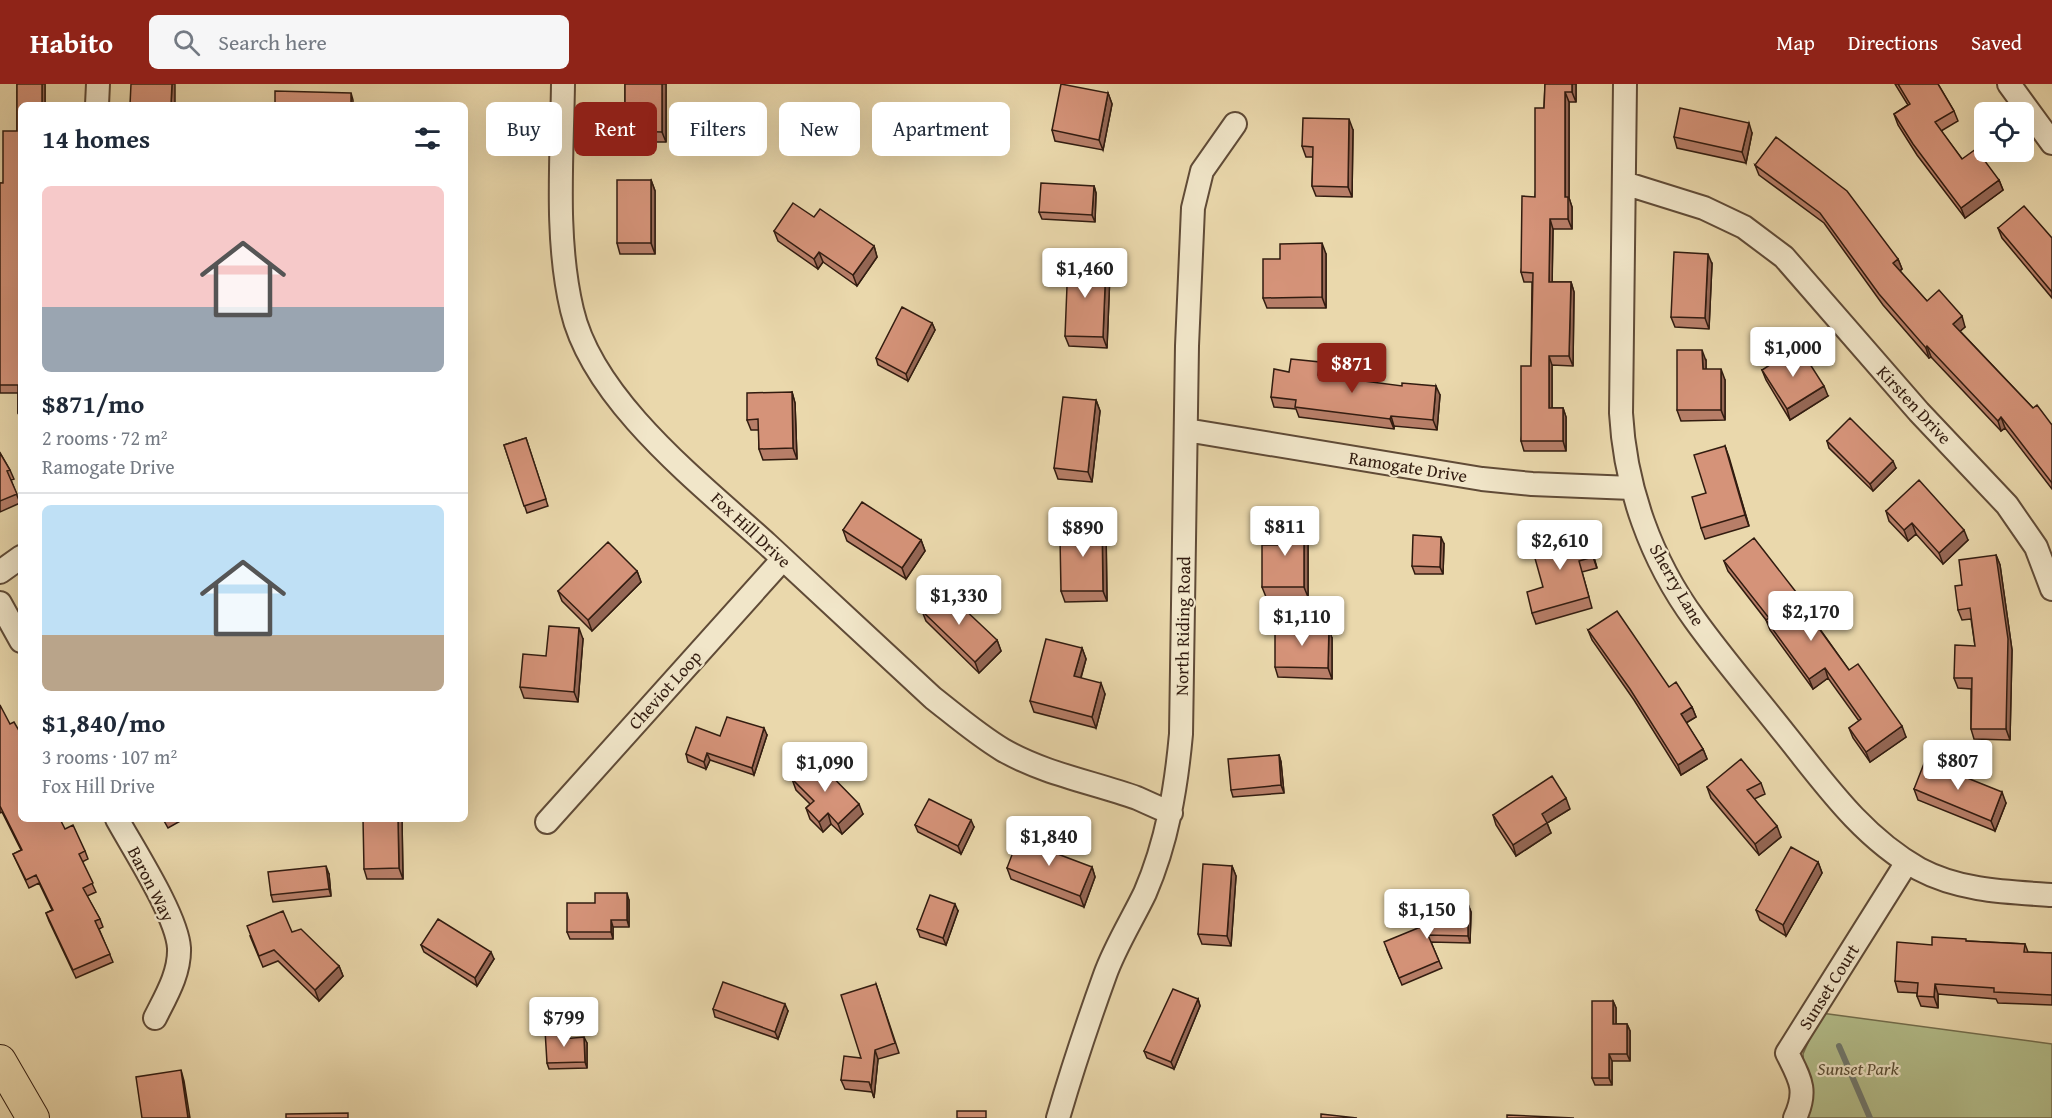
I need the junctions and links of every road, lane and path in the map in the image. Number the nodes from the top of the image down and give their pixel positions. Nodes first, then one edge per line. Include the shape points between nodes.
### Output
1 (98, 84) edge
2 (563, 84) edge
3 (1625, 84) edge
4 (2009, 84) edge
5 (97, 102) edge
6 (1235, 124) dead end
7 (2052, 142) edge
8 (1624, 183) junction
9 (1186, 430) junction
10 (1632, 488) junction
11 (18, 559) edge
12 (783, 559) junction
13 (0, 572) edge
14 (2052, 589) edge
15 (0, 603) edge
16 (18, 636) edge
17 (1171, 813) junction
18 (119, 822) edge
19 (546, 822) dead end
20 (1907, 862) junction
21 (2052, 895) edge
22 (155, 1018) dead end
23 (0, 1061) edge
24 (33, 1118) edge
25 (1058, 1118) edge
26 (1795, 1118) edge

1 - 5 street
2 - 12 street, Fox Hill Drive via 564,266 572,310 587,352 626,410
3 - 8 street, Sherry Lane
4 - 7 street
6 - 9 street, North Riding Road via 1202,171 1193,208
8 - 10 street, Sherry Lane via 1621,413
8 - 14 street, Kirsten Drive via 1704,208 1744,227 1785,257 1875,363 2007,505 2036,547
9 - 10 street, Ramogate Drive via 1482,479
9 - 17 street, North Riding Road via 1181,734
10 - 20 street, Sherry Lane via 1655,551 1695,620 1840,802 1879,843
11 - 13 street
12 - 17 street, Fox Hill Drive via 933,698 1003,750
12 - 19 street, Cheviot Loop
15 - 16 street
17 - 25 street, North Riding Road via 1145,892 1105,974
18 - 22 street, Baron Way via 169,914 179,948 174,978
20 - 21 street, Sherry Lane via 1971,887
20 - 26 street, Sunset Court via 1787,1053 1802,1082 1801,1105
23 - 24 highway

